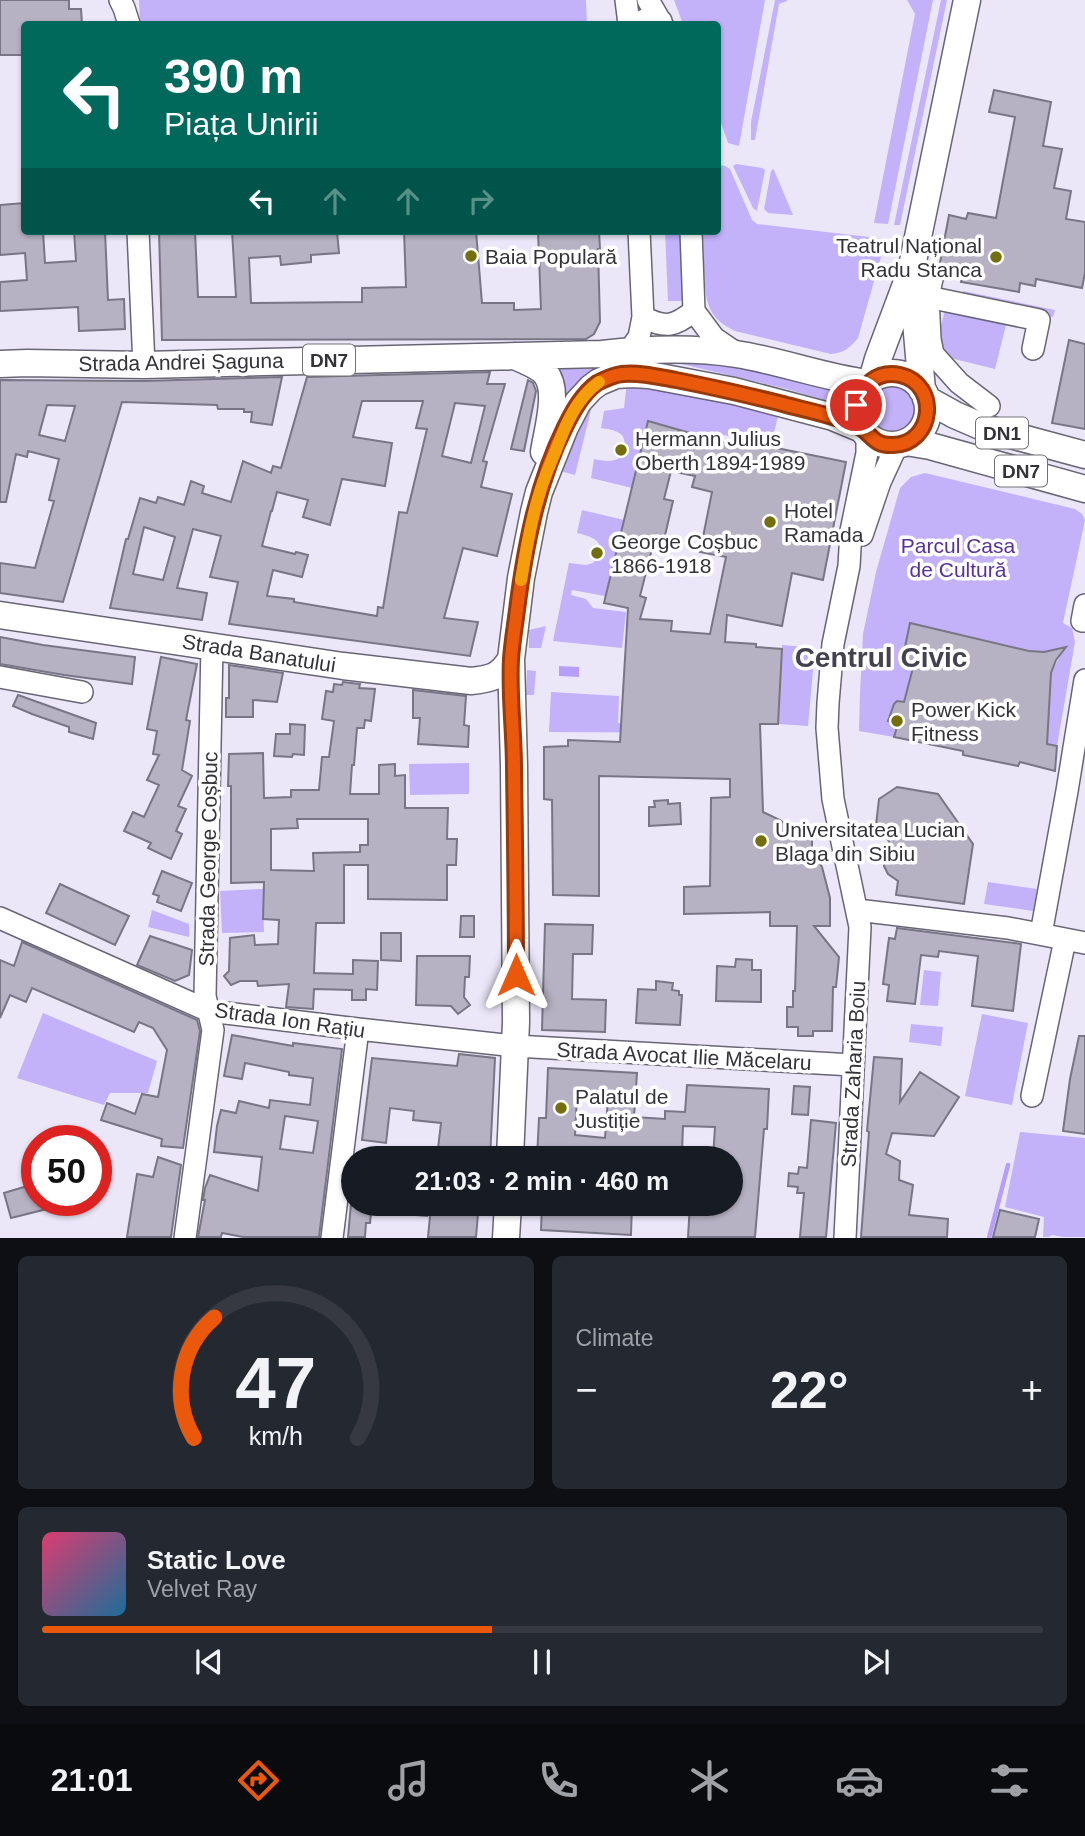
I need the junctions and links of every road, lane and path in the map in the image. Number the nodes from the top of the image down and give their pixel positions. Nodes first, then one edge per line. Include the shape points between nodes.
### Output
1 (120, 0) edge
2 (626, 0) edge
3 (648, 0) edge
4 (967, 0) edge
5 (128, 21) edge
6 (629, 21) edge
7 (660, 21) edge
8 (138, 235) edge
9 (639, 235) edge
10 (691, 235) edge
11 (924, 282) junction
12 (899, 300) junction
13 (694, 311) junction
14 (643, 317) junction
15 (1033, 349) dead end
16 (629, 351) junction
17 (738, 354) junction
18 (513, 356) junction
19 (0, 358) edge
20 (777, 362) junction
21 (27, 363) junction
22 (0, 364) edge
23 (144, 365) junction
24 (870, 382) junction
25 (924, 395) junction
26 (989, 406) dead end
27 (864, 432) junction
28 (902, 444) junction
29 (1085, 455) edge
30 (1085, 489) edge
31 (539, 492) junction
32 (849, 565) junction
33 (1085, 605) edge
34 (0, 615) edge
35 (1085, 621) edge
36 (212, 645) junction
37 (511, 659) junction
38 (0, 677) edge
39 (1085, 680) edge
40 (82, 692) dead end
41 (857, 910) junction
42 (0, 918) edge
43 (1041, 934) junction
44 (1075, 942) edge
45 (209, 1011) junction
46 (358, 1029) junction
47 (515, 1046) junction
48 (853, 1065) junction
49 (1032, 1096) dead end
50 (511, 1146) edge
51 (507, 1216) edge
52 (185, 1237) edge
53 (332, 1237) edge
54 (506, 1237) edge
55 (845, 1237) edge

1 - 5 street
2 - 6 street
3 - 7 street
4 - 11 main road
8 - 23 street
9 - 14 street
10 - 13 street
11 - 12 main road
11 - 15 street via 1039,320
11 - 25 main road
11 - 26 street via 933,354
12 - 20 main road via 867,352 855,363
12 - 24 main road
13 - 14 street via 668,325
13 - 17 street via 714,338
14 - 16 street via 639,337
16 - 17 main road, DN7 via 699,349
16 - 18 main road, Strada Andrei Șaguna / DN7
17 - 20 main road, DN7
18 - 23 main road, Strada Andrei Șaguna / DN7
18 - 31 main road, DN7 via 540,369 551,382
19 - 21 main road, Strada Andrei Șaguna / DN7
20 - 24 main road, DN7 via 825,376
21 - 22 main road, Strada Andrei Șaguna / DN7
21 - 23 main road, Strada Andrei Șaguna / DN7
24 - 25 main road, DN7 via 880,375 899,374
24 - 27 main road via 856,405
25 - 28 main road via 928,408 925,425
25 - 29 main road, DN1 via 985,428
27 - 28 main road, DN7 via 877,442
27 - 31 main road, DN7 via 833,418 718,388 649,375 616,375 599,382 578,402
27 - 32 street via 867,453
28 - 30 main road, DN7 via 930,446
28 - 32 street via 880,482
31 - 37 main road, DN7
32 - 41 street, Strada Zaharia Boiu via 833,644 827,728 837,819
33 - 35 street
34 - 36 main road, Strada Banatului
36 - 37 main road, Strada Banatului via 471,681 498,675
36 - 45 street, Strada George Coșbuc via 205,996
37 - 47 main road
38 - 40 street
39 - 43 street
41 - 43 street
41 - 48 street, Strada Zaharia Boiu via 860,938
42 - 45 street, Strada Ion Rațiu
43 - 44 street
44 - 49 street
45 - 46 street, Strada Ion Rațiu
45 - 52 street, Strada George Coșbuc via 214,1030
46 - 47 street, Strada Ion Rațiu
46 - 53 street
47 - 48 street, Strada Avocat Ilie Măcelaru
47 - 50 main road
48 - 55 street, Strada Zaharia Boiu
51 - 54 main road

